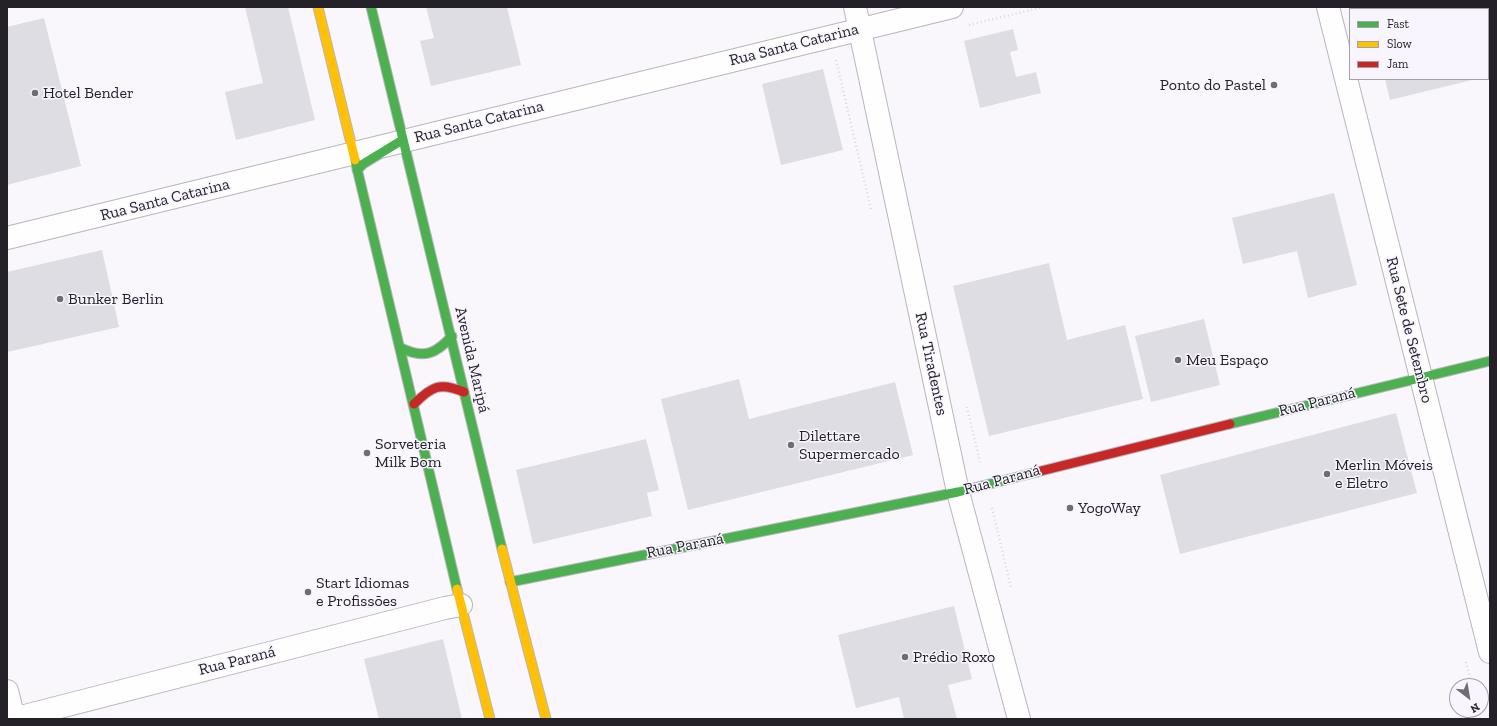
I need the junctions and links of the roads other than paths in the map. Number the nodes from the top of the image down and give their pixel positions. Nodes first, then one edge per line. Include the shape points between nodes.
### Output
1 (318, 7) edge
2 (371, 7) edge
3 (856, 7) edge
4 (952, 7) edge
5 (1328, 7) edge
6 (861, 29) junction
7 (401, 142) junction
8 (355, 162) junction
9 (7, 238) edge
10 (452, 336) junction
11 (401, 348) junction
12 (1490, 361) edge
13 (1420, 377) junction
14 (464, 392) junction
15 (414, 404) junction
16 (958, 492) junction
17 (510, 582) junction
18 (461, 605) junction
19 (1490, 652) edge
20 (7, 691) edge
21 (13, 719) edge
22 (490, 719) edge
23 (546, 719) edge
24 (1019, 719) edge

1 - 8 main road
2 - 7 main road, Avenida Maripá
3 - 6 street, Rua Tiradentes
4 - 6 street, Rua Santa Catarina
5 - 13 street, Rua Sete de Setembro
6 - 7 street, Rua Santa Catarina
6 - 16 street, Rua Tiradentes
7 - 8 street, Rua Santa Catarina
7 - 10 main road, Avenida Maripá
8 - 9 street, Rua Santa Catarina
8 - 11 main road
10 - 11 main road via 444,346 430,353 413,355
10 - 14 main road, Avenida Maripá
11 - 15 main road
12 - 13 main road, Rua Paraná
13 - 16 main road, Rua Paraná
13 - 19 street, Rua Sete de Setembro
14 - 15 main road via 452,387 439,386 427,390
14 - 17 main road, Avenida Maripá
15 - 18 main road
16 - 17 main road, Rua Paraná
16 - 24 street, Rua Tiradentes
17 - 23 main road, Avenida Maripá
18 - 21 street, Rua Paraná
18 - 22 main road
20 - 21 street

